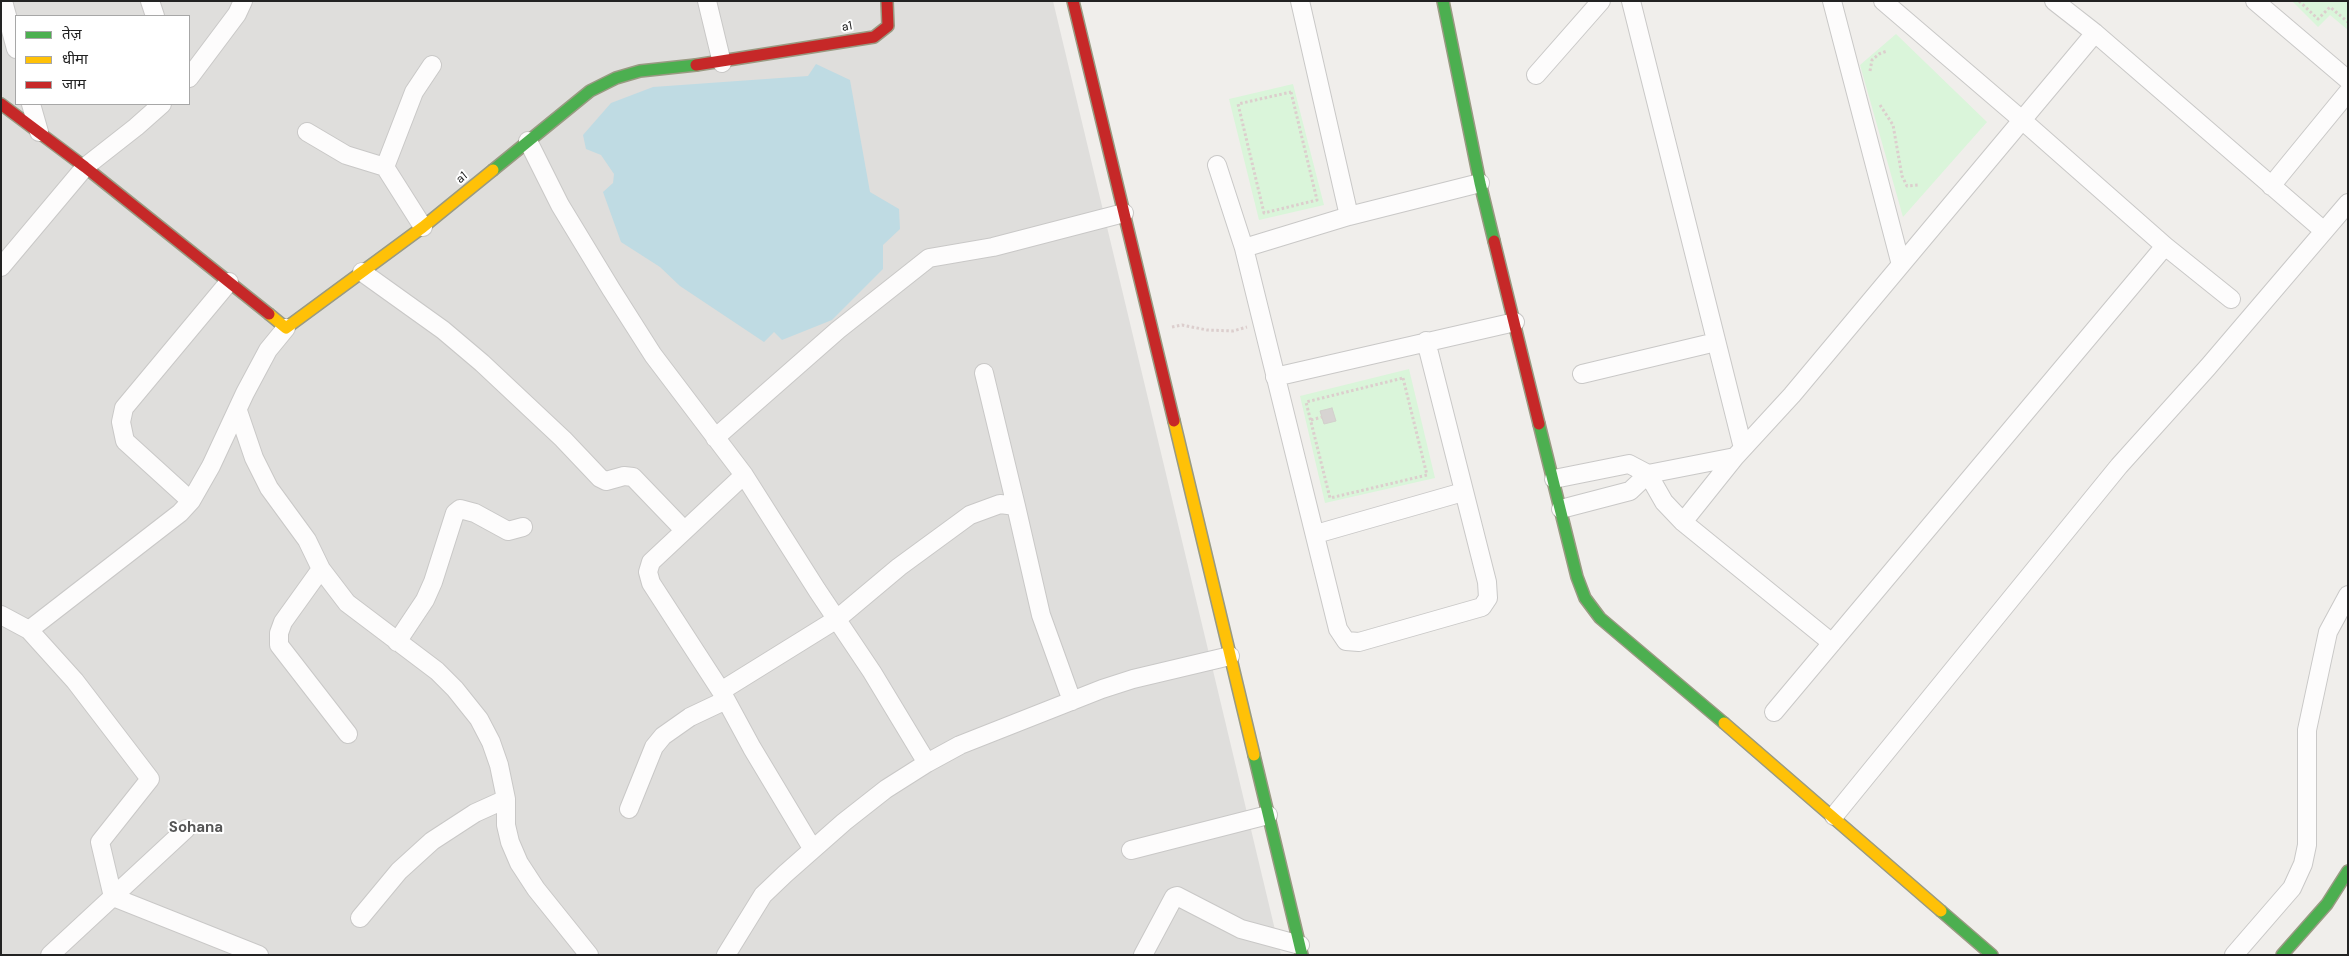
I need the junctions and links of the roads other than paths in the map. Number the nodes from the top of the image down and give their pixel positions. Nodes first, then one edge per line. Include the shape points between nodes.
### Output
1 (3, 1) edge
2 (150, 1) edge
3 (243, 1) edge
4 (707, 1) edge
5 (887, 1) edge
6 (1073, 1) edge
7 (1300, 1) edge
8 (1443, 1) edge
9 (1602, 1) edge
10 (1631, 1) edge
11 (1832, 1) edge
12 (1883, 1) edge
13 (2054, 1) edge
14 (2255, 1) edge
15 (155, 15) edge
16 (2094, 33) junction
17 (15, 45) edge
18 (722, 63) junction
19 (432, 65) dead end
20 (1536, 75) dead end
21 (190, 77) edge
22 (2348, 80) edge
23 (2348, 92) edge
24 (31, 105) edge
25 (161, 105) edge
26 (4, 112) edge
27 (2022, 120) junction
28 (39, 132) junction
29 (307, 132) dead end
30 (528, 140) junction
31 (1217, 165) dead end
32 (85, 167) junction
33 (385, 167) junction
34 (1480, 183) junction
35 (2271, 186) junction
36 (2348, 203) edge
37 (1124, 213) junction
38 (1349, 216) junction
39 (423, 227) junction
40 (2324, 231) junction
41 (2165, 246) junction
42 (1244, 248) junction
43 (1901, 265) junction
44 (1, 267) edge
45 (362, 272) junction
46 (229, 282) junction
47 (2231, 298) dead end
48 (1514, 322) junction
49 (286, 328) junction
50 (1426, 341) junction
51 (1716, 342) junction
52 (984, 373) dead end
53 (1582, 374) dead end
54 (1275, 377) junction
55 (238, 410) junction
56 (715, 438) junction
57 (1739, 452) junction
58 (1648, 474) junction
59 (744, 476) junction
60 (1554, 479) junction
61 (1463, 492) junction
62 (191, 501) junction
63 (1016, 506) junction
64 (1561, 509) junction
65 (1683, 522) junction
66 (523, 527) dead end
67 (684, 530) junction
68 (1316, 534) junction
69 (321, 569) junction
70 (2348, 595) edge
71 (1, 615) edge
72 (837, 619) junction
73 (29, 630) junction
74 (397, 642) junction
75 (1832, 643) junction
76 (1230, 656) junction
77 (723, 696) junction
78 (1072, 701) junction
79 (1774, 712) dead end
80 (348, 734) dead end
81 (927, 763) junction
82 (506, 799) junction
83 (629, 809) dead end
84 (1268, 815) junction
85 (1834, 816) junction
86 (186, 829) dead end
87 (812, 848) junction
88 (1131, 850) dead end
89 (2348, 871) edge
90 (113, 897) junction
91 (360, 918) dead end
92 (1301, 950) edge
93 (50, 955) edge
94 (259, 955) edge
95 (589, 955) edge
96 (726, 955) edge
97 (1143, 955) edge
98 (1992, 955) edge
99 (2234, 955) edge
100 (2282, 955) edge

1 - 17 street
2 - 15 street
3 - 21 street via 237,14
4 - 18 street
5 - 18 street, a1 via 888,26 874,37
6 - 37 street
7 - 38 street
8 - 34 street
9 - 20 street
10 - 51 street
11 - 43 street
12 - 27 street
13 - 16 street
14 - 22 street
16 - 27 street
16 - 35 street
18 - 30 street, a1 via 640,71 616,78 590,90
19 - 33 street via 414,92
23 - 35 street
24 - 28 street
25 - 32 street
26 - 28 street
27 - 41 street
27 - 43 street
28 - 32 street
29 - 33 street via 346,155
30 - 39 street, a1
30 - 56 street via 560,205 611,289 653,355
31 - 42 street
32 - 44 street
32 - 46 street
33 - 39 street
34 - 38 street
34 - 48 street
35 - 40 street
36 - 40 street
37 - 56 street via 993,247 929,258 838,330
37 - 76 street
38 - 42 street
39 - 45 street, a1
40 - 85 street via 2120,466
41 - 47 street
41 - 75 street
42 - 54 street
43 - 57 street via 1792,395
45 - 49 street, a1
45 - 67 street via 443,330 482,363 600,478 606,481 633,477
46 - 49 street
46 - 62 street via 124,408 121,422 125,441
48 - 50 street
48 - 60 street
49 - 55 street via 268,350
50 - 54 street
50 - 61 street
51 - 53 street
51 - 57 street
52 - 63 street
54 - 68 street
55 - 62 street
55 - 69 street via 254,458 269,488 307,540
56 - 59 street
57 - 58 street
57 - 65 street
58 - 60 street via 1629,464
58 - 64 street via 1630,491
58 - 65 street via 1664,502
59 - 67 street
59 - 72 street
60 - 64 street
61 - 68 street
61 - 68 street via 1487,582 1488,598 1482,607 1359,642 1346,641 1338,629
62 - 73 street via 180,513
63 - 72 street via 1000,504 970,515 899,566
63 - 78 street via 1041,615
64 - 85 street via 1577,577 1585,598 1600,618
65 - 75 street
66 - 74 street via 508,531 475,513 460,509 455,513 433,582
67 - 77 street via 651,562 648,572 651,583
69 - 74 street via 347,603
69 - 80 street via 283,622 279,645
70 - 99 street via 2328,632 2308,730 2307,845 2303,864 2292,888
71 - 73 street
72 - 77 street
72 - 81 street
73 - 90 street via 75,681 150,779 100,842
74 - 82 street via 437,671 479,719 499,765
75 - 79 street
76 - 78 street via 1133,679
76 - 84 street
77 - 83 street via 663,736 654,747
77 - 87 street
78 - 81 street via 960,745
81 - 87 street via 886,789
82 - 91 street via 475,813 432,841 388,884
82 - 95 street via 506,825 519,863
84 - 88 street
84 - 92 street
85 - 98 street
86 - 90 street
87 - 96 street via 764,895
89 - 100 street via 2328,904
90 - 93 street
90 - 94 street
92 - 97 street via 1241,929 1177,896

